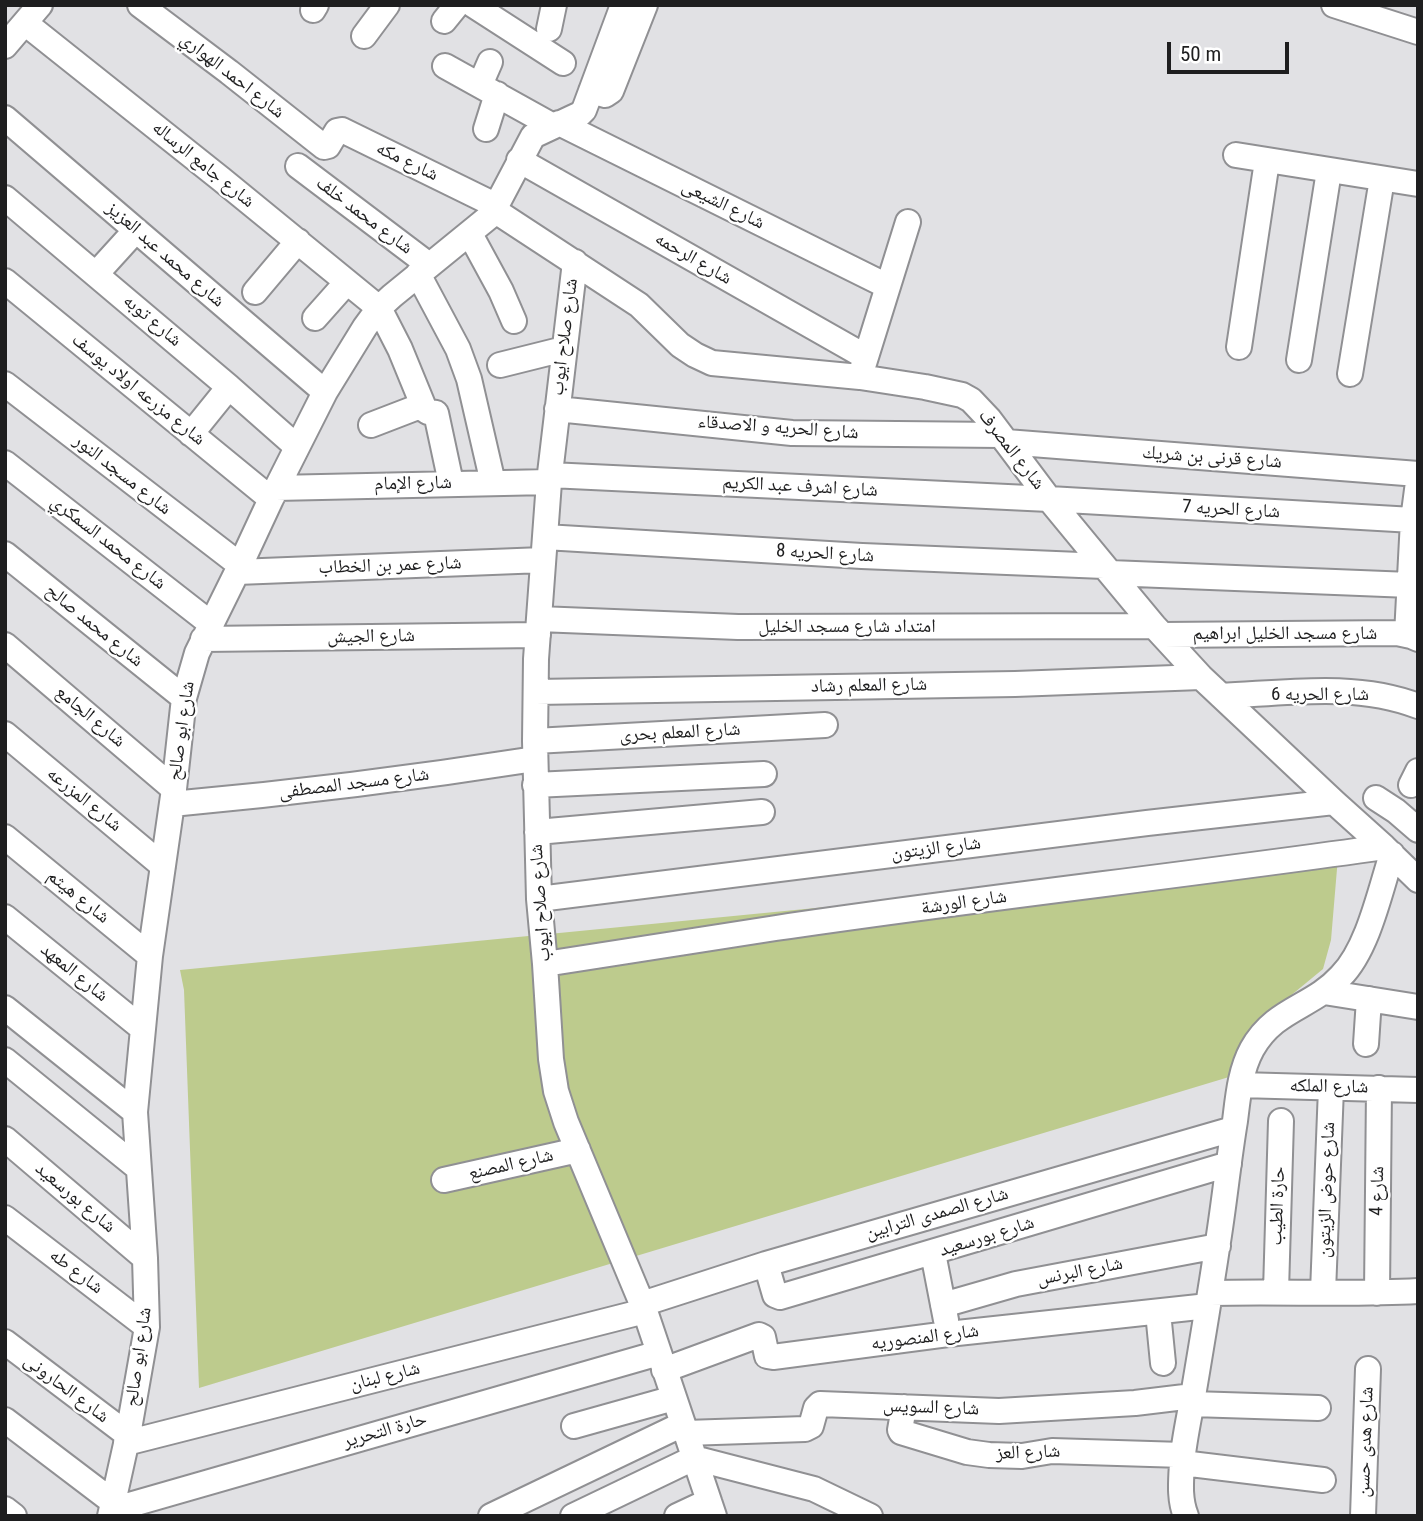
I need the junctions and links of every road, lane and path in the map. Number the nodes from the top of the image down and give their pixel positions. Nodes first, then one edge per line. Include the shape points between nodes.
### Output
1 (140, 5) edge
2 (387, 5) edge
3 (473, 5) edge
4 (623, 5) edge
5 (645, 5) edge
6 (1334, 5) edge
7 (32, 14) edge
8 (1418, 32) edge
9 (364, 36) dead end
10 (5, 46) edge
11 (490, 62) dead end
12 (563, 64) dead end
13 (445, 66) dead end
14 (488, 90) junction
15 (591, 91) junction
16 (5, 118) edge
17 (556, 124) junction
18 (486, 129) dead end
19 (324, 147) joint
20 (1236, 155) dead end
21 (519, 160) junction
22 (1267, 161) junction
23 (298, 166) dead end
24 (1329, 171) junction
25 (1382, 179) junction
26 (1418, 184) edge
27 (5, 198) edge
28 (496, 208) junction
29 (908, 222) dead end
30 (136, 230) junction
31 (470, 234) junction
32 (298, 241) junction
33 (575, 262) junction
34 (424, 270) junction
35 (96, 274) junction
36 (5, 281) edge
37 (347, 282) junction
38 (887, 286) junction
39 (255, 292) dead end
40 (379, 308) junction
41 (315, 318) dead end
42 (514, 321) dead end
43 (1239, 347) dead end
44 (564, 349) junction
45 (1299, 360) dead end
46 (500, 365) dead end
47 (863, 367) junction
48 (1350, 374) dead end
49 (5, 384) edge
50 (229, 387) junction
51 (325, 392) junction
52 (423, 405) junction
53 (557, 409) junction
54 (371, 425) dead end
55 (191, 434) junction
56 (1004, 439) junction
57 (297, 447) junction
58 (5, 463) edge
59 (1418, 474) edge
60 (549, 478) junction
61 (1418, 482) edge
62 (493, 483) junction
63 (452, 484) junction
64 (274, 493) junction
65 (1049, 499) junction
66 (1413, 520) junction
67 (544, 548) junction
68 (1415, 553) edge
69 (5, 554) edge
70 (239, 568) junction
71 (1107, 569) junction
72 (1410, 586) junction
73 (539, 626) junction
74 (207, 631) junction
75 (1159, 631) junction
76 (1412, 637) edge
77 (5, 645) edge
78 (1201, 677) junction
79 (536, 692) junction
80 (1221, 696) junction
81 (184, 698) junction
82 (1418, 706) edge
83 (825, 725) dead end
84 (5, 734) edge
85 (535, 750) junction
86 (764, 774) dead end
87 (535, 785) junction
88 (173, 797) junction
89 (1376, 798) dead end
90 (1334, 802) junction
91 (762, 811) dead end
92 (1418, 830) edge
93 (537, 832) junction
94 (5, 837) edge
95 (1388, 850) junction
96 (163, 866) junction
97 (1418, 880) edge
98 (539, 898) junction
99 (5, 917) edge
100 (150, 956) junction
101 (545, 964) junction
102 (1324, 992) junction
103 (1369, 999) junction
104 (1418, 1007) edge
105 (5, 1008) edge
106 (143, 1029) junction
107 (1366, 1044) dead end
108 (5, 1060) edge
109 (1240, 1085) junction
110 (1331, 1087) junction
111 (1379, 1088) junction
112 (1418, 1090) edge
113 (135, 1112) junction
114 (1281, 1121) dead end
115 (1233, 1129) junction
116 (5, 1139) edge
117 (578, 1150) junction
118 (1229, 1164) junction
119 (138, 1168) junction
120 (444, 1180) dead end
121 (5, 1218) edge
122 (1218, 1246) junction
123 (933, 1253) junction
124 (145, 1258) junction
125 (766, 1264) junction
126 (1276, 1291) junction
127 (1418, 1291) edge
128 (1323, 1292) junction
129 (1377, 1293) junction
130 (969, 1298) junction
131 (1209, 1299) junction
132 (943, 1305) junction
133 (643, 1307) junction
134 (1158, 1312) junction
135 (148, 1327) junction
136 (974, 1332) junction
137 (948, 1335) junction
138 (5, 1342) edge
139 (662, 1361) junction
140 (1163, 1363) dead end
141 (1368, 1369) dead end
142 (674, 1398) junction
143 (1192, 1400) junction
144 (904, 1407) junction
145 (1318, 1408) dead end
146 (5, 1420) edge
147 (574, 1426) dead end
148 (684, 1429) junction
149 (127, 1439) junction
150 (694, 1458) junction
151 (1183, 1459) junction
152 (1323, 1480) dead end
153 (5, 1508) edge
154 (711, 1508) edge
155 (112, 1509) edge
156 (14, 1516) edge
157 (491, 1516) edge
158 (573, 1516) edge
159 (677, 1516) edge
160 (870, 1516) edge
161 (1186, 1516) edge
162 (1363, 1516) edge

1 - 19 street, شارع احمد الهواري
2 - 9 street
3 - 12 street
4 - 15 street, شارع ابو صالح
5 - 15 street via 611,91 605,95
6 - 8 street
7 - 10 street
7 - 32 street, شارع جامع الرساله
11 - 14 street
13 - 14 street, شارع الشيعى
14 - 17 street, شارع الشيعى
14 - 18 street
15 - 17 street, شارع ابو صالح via 580,114
16 - 30 street, شارع محمد عبد العزيز
17 - 21 street, شارع ابو صالح via 533,136
17 - 38 street, شارع الشيعى
19 - 28 street, شارع مكه via 342,130
20 - 22 street
21 - 28 street, شارع ابو صالح
21 - 47 street, شارع الرحمه
22 - 24 street
22 - 43 street
23 - 34 street, شارع محمد خلف
24 - 25 street
24 - 45 street
25 - 26 street
25 - 48 street
27 - 35 street, شارع توبه
28 - 31 street, شارع ابو صالح
28 - 33 street, شارع المصرف
29 - 38 street
30 - 35 street
30 - 51 street, شارع محمد عبد العزيز
31 - 34 street, شارع ابو صالح
31 - 42 street
32 - 37 street, شارع جامع الرساله
32 - 39 street
33 - 44 street, شارع صلاح ايوب
33 - 47 street, شارع المصرف via 639,305 688,350 712,363
34 - 40 street, شارع ابو صالح
34 - 62 street via 470,379
35 - 50 street, شارع توبه
36 - 55 street, شارع مزرعه اولاد يوسف
37 - 40 street, شارع جامع الرساله
37 - 41 street
38 - 47 street
40 - 51 street, شارع ابو صالح
40 - 52 street
44 - 46 street
44 - 53 street, شارع صلاح ايوب
47 - 56 street, شارع المصرف via 962,395
49 - 70 street, شارع مسجد النور
50 - 55 street
50 - 57 street, شارع توبه
51 - 57 street, شارع ابو صالح
52 - 54 street
52 - 63 street via 426,412 436,414
53 - 56 street, شارع الحريه و الاصدقاء via 792,433
53 - 60 street, شارع صلاح ايوب
55 - 64 street, شارع مزرعه اولاد يوسف
56 - 59 street, شارع قرنى بن شريك
56 - 65 street, شارع المصرف
57 - 64 street, شارع ابو صالح
58 - 74 street, شارع محمد السمكري
60 - 62 street, شارع الإمام
60 - 65 street, شارع اشرف عبد الكريم
60 - 67 street, شارع صلاح ايوب
61 - 66 street
62 - 63 street, شارع الإمام
63 - 64 street, شارع الإمام
64 - 70 street, شارع ابو صالح
65 - 66 street, شارع الحريه 7
65 - 71 street, شارع المصرف
66 - 68 street
67 - 70 street, شارع عمر بن الخطاب
67 - 71 street, شارع الحريه 8 via 862,556
67 - 73 street, شارع صلاح ايوب
68 - 72 street
69 - 81 street, شارع محمد صالح
70 - 74 street, شارع ابو صالح
71 - 72 street, شارع الحريه 8
71 - 75 street, شارع المصرف
72 - 76 street
73 - 74 street, شارع الجيش
73 - 75 street, امتداد شارع مسجد الخليل
73 - 79 street, شارع صلاح ايوب
74 - 81 street, شارع ابو صالح
75 - 76 street, شارع مسجد الخليل ابراهيم via 1397,633
75 - 78 street, شارع المصرف
77 - 88 street, شارع الجامع
78 - 79 street, شارع المعلم رشاد
78 - 80 street, شارع المصرف
79 - 85 street, شارع صلاح ايوب
80 - 82 street, شارع الحريه 6 via 1343,691
80 - 90 street, شارع المصرف
81 - 88 street, شارع ابو صالح
83 - 85 street, شارع المعلم بحرى
84 - 96 street, شارع المزرعه
85 - 87 street, شارع صلاح ايوب
85 - 88 street, شارع مسجد المصطفى via 361,784
86 - 87 street
87 - 93 street, شارع صلاح ايوب
88 - 96 street, شارع ابو صالح
89 - 92 street
90 - 95 street, شارع المصرف
90 - 98 street, شارع الزيتون
91 - 93 street
93 - 98 street, شارع صلاح ايوب
94 - 100 street, شارع هيثم
95 - 97 street, شارع المصرف
95 - 101 street, شارع الورشة via 776,928
95 - 102 street via 1357,954
96 - 100 street, شارع ابو صالح
98 - 101 street, شارع صلاح ايوب
99 - 106 street, شارع المعهد
100 - 106 street, شارع ابو صالح
101 - 117 street, شارع صلاح ايوب via 556,1091
102 - 103 street
102 - 109 street via 1288,1011 1261,1035 1244,1066
103 - 104 street
103 - 107 street
105 - 113 street
106 - 113 street, شارع ابو صالح
108 - 119 street
109 - 110 street, شارع الملكه
109 - 115 street
110 - 111 street, شارع الملكه
110 - 128 street, شارع حوض الزيتون
111 - 112 street, شارع الملكه
111 - 129 street, شارع 4
113 - 119 street, شارع ابو صالح
114 - 126 street, حارة الطيب
115 - 118 street
115 - 125 street, شارع الصمدى الترابين
116 - 124 street, شارع بورسعيد
117 - 120 street, شارع المصنع
117 - 133 street, شارع صلاح ايوب
118 - 122 street
118 - 123 street, شارع بورسعيد
119 - 124 street, شارع ابو صالح
121 - 135 street, شارع طه
122 - 130 street, شارع البرنس via 1016,1284
122 - 131 street
123 - 125 street, شارع بورسعيد via 780,1297
123 - 132 street
124 - 135 street, شارع ابو صالح
125 - 133 street, شارع الصمدى الترابين
126 - 128 street, شارع المنصوريه
126 - 131 street, شارع المنصوريه
127 - 129 street, شارع المنصوريه
128 - 129 street, شارع المنصوريه
130 - 132 street, شارع البرنس
130 - 136 street
131 - 134 street, شارع المنصوريه
131 - 143 street
132 - 137 street
133 - 139 street, شارع صلاح ايوب
133 - 149 street, شارع لبنان
134 - 136 street, شارع المنصوريه
134 - 140 street
135 - 149 street, شارع ابو صالح
136 - 137 street, شارع المنصوريه
137 - 139 street, شارع المنصوريه via 770,1357 763,1337 756,1335
138 - 149 street, شارع الحارونى
139 - 142 street, شارع صلاح ايوب
139 - 155 street, حارة التحرير
141 - 162 street, شارع هدى حسن
142 - 147 street
142 - 148 street, شارع صلاح ايوب
143 - 144 street, شارع السويس via 1010,1410
143 - 145 street, شارع السويس
143 - 151 street
144 - 148 street, شارع السويس via 820,1404 811,1426 805,1429
144 - 151 street, شارع العز via 901,1432 978,1454 1023,1457 1052,1451
146 - 155 street
148 - 150 street, شارع صلاح ايوب
148 - 157 street
149 - 155 street, شارع ابو صالح
150 - 154 street, شارع صلاح ايوب
150 - 158 street
150 - 160 street via 814,1489
151 - 152 street, شارع العز
151 - 161 street via 1181,1498
153 - 156 street
154 - 159 street

